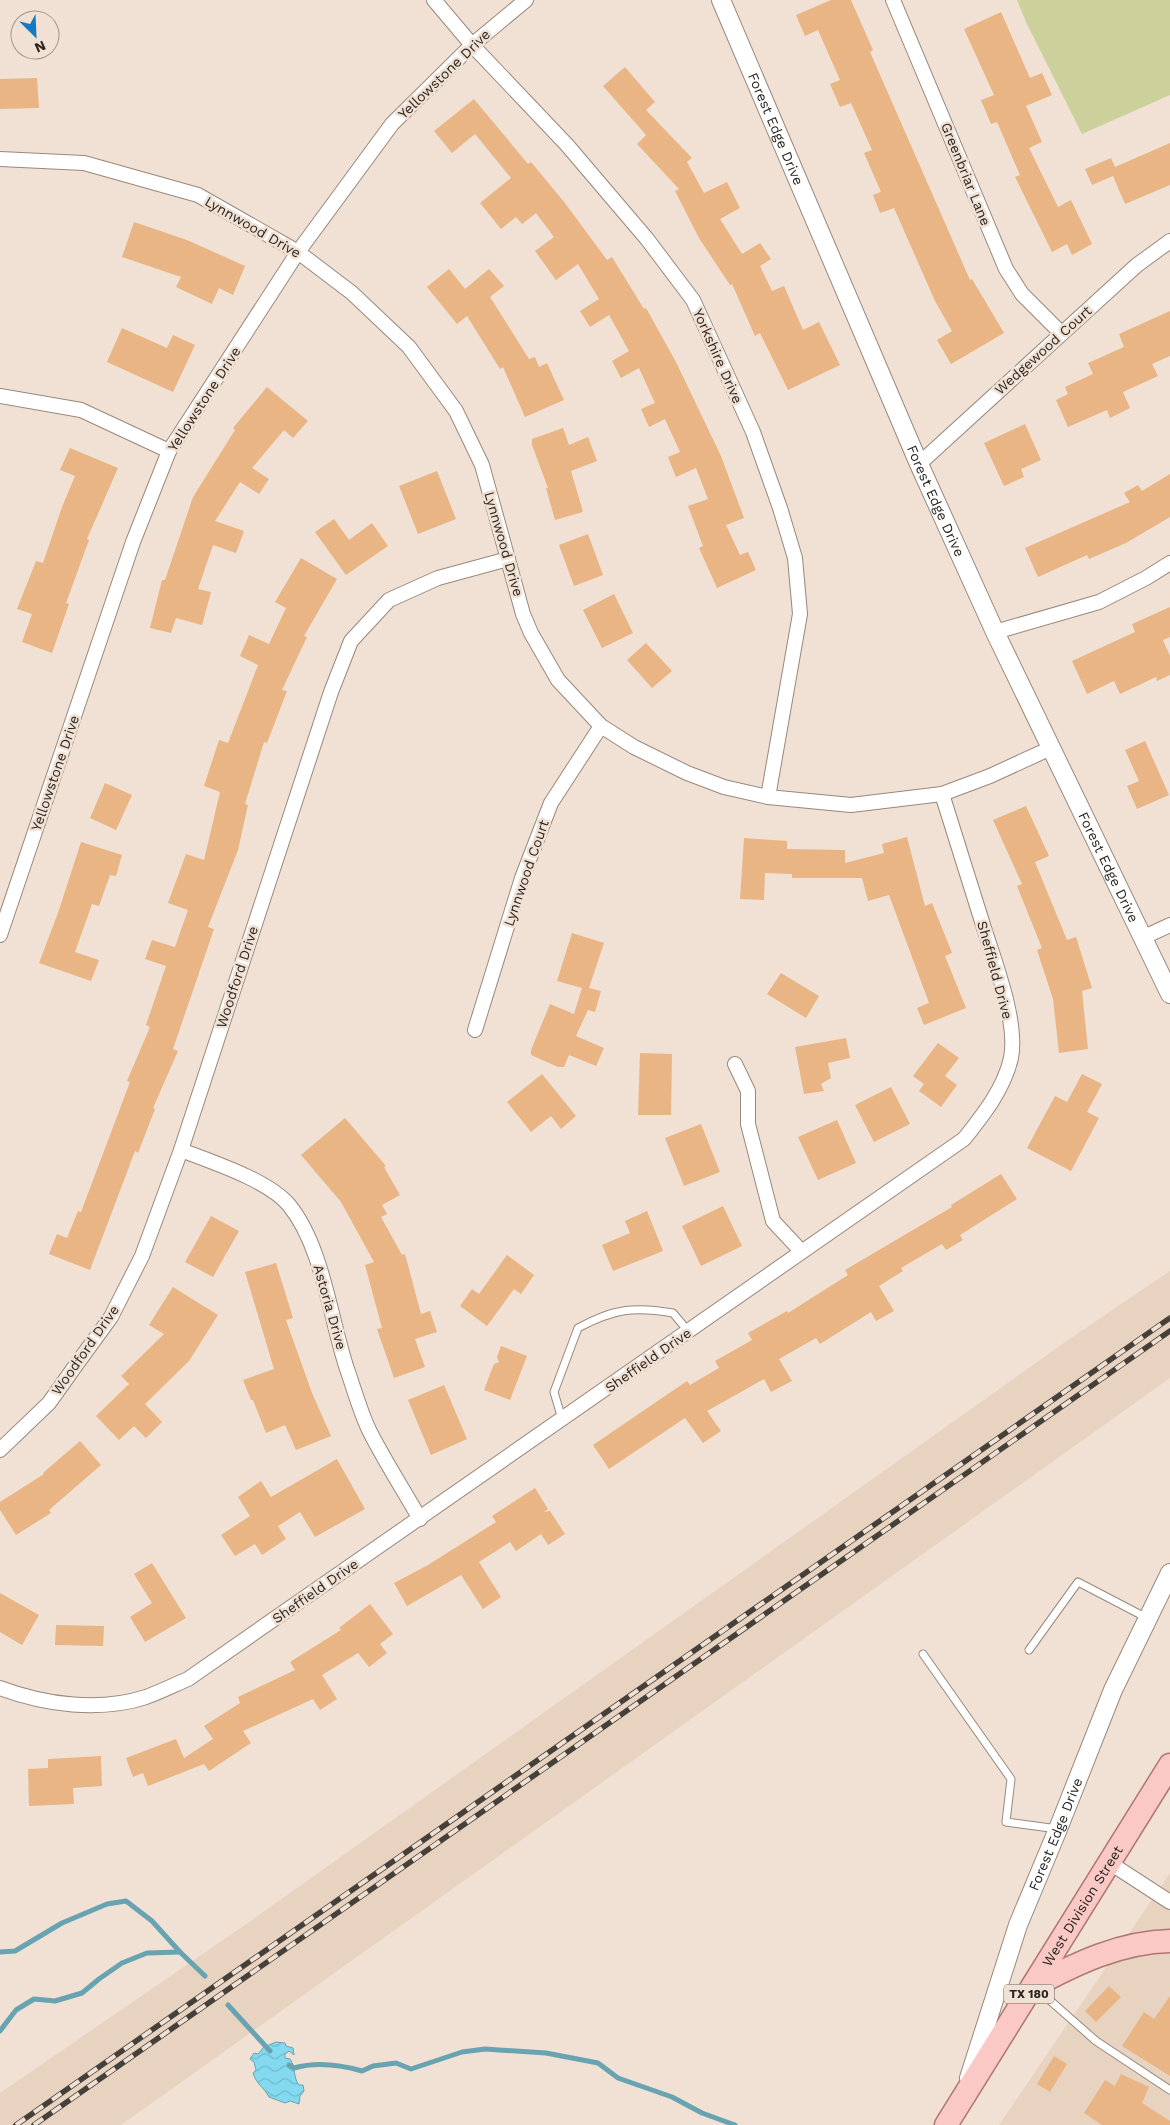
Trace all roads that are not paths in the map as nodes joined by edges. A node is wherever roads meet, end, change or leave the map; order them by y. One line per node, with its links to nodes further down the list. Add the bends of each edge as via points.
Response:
1 (434, 0): 5 (street, Yorkshire Drive)
2 (526, 0): 5 (street, Yellowstone Drive)
3 (721, 0): 12 (street, Forest Edge Drive)
4 (894, 0): 9 (street, Greenbriar Lane, via 1006,269 1022,294)
5 (472, 45): 8 (street, Yellowstone Drive, via 392,124); 19 (street, Yorkshire Drive, via 567,145 647,239 693,300 753,432 795,558 800,614)
6 (0, 159): 8 (street, Lynnwood Drive, via 84,163 198,195)
7 (1170, 241): 9 (street, Wedgewood Court)
8 (298, 252): 11 (street, Yellowstone Drive); 13 (street, Lynnwood Drive, via 352,293 409,347 456,411 482,465)
9 (1061, 333): 12 (street, Wedgewood Court)
10 (0, 396): 11 (street, via 81,410)
11 (169, 451): 21 (street, Yellowstone Drive, via 133,542)
12 (919, 464): 15 (street, Forest Edge Drive)
13 (508, 559): 16 (street, Lynnwood Drive, via 531,634 558,680); 26 (street, Woodford Drive, via 438,578 389,600 350,641)
14 (1170, 563): 15 (street, via 1099,602)
15 (995, 632): 17 (street, Forest Edge Drive)
16 (601, 726): 19 (street, Lynnwood Drive, via 634,747 687,773 724,787); 24 (street, Lynnwood Court, via 551,803 522,878)
17 (1051, 748): 18 (street, Lynnwood Drive); 22 (street, Forest Edge Drive)
18 (942, 794): 19 (street, Lynnwood Drive, via 851,805); 27 (street, Sheffield Drive, via 1004,994 1011,1031 1011,1057 990,1107 964,1139)
19 (768, 797)
20 (1170, 925): 22 (street)
21 (0, 935)
22 (1144, 937): 23 (street, Forest Edge Drive)
23 (1170, 994)
24 (474, 1030)
25 (735, 1064): 27 (street, via 748,1091 748,1124 773,1221)
26 (181, 1150): 30 (street, Woodford Drive, via 142,1256 111,1317 49,1403); 31 (street, Astoria Drive, via 274,1192 288,1205 306,1232 322,1273 334,1325 369,1429)
27 (801, 1251): 28 (street, Sheffield Drive)
28 (688, 1331): 29 (street, Sheffield Drive); 29 (lane, via 672,1314 628,1309 597,1318 578,1328 554,1392)
29 (562, 1419): 31 (street, Sheffield Drive)
30 (0, 1450)
31 (420, 1519): 36 (street, Sheffield Drive, via 188,1679 145,1697 104,1705 53,1703)
32 (1170, 1573): 33 (street, Forest Edge Drive)
33 (1148, 1619): 34 (lane, via 1078,1582); 38 (street, Forest Edge Drive, via 1113,1690)
34 (1028, 1650)
35 (923, 1654): 38 (lane, via 1011,1779 1006,1822)
36 (0, 1688)
37 (1170, 1765): 39 (main road, West Division Street / TX 180)
38 (1058, 1829): 44 (street, Forest Edge Drive, via 1018,1925)
39 (1110, 1863): 40 (street); 42 (main road, West Division Street / TX 180)
40 (1170, 1902)
41 (1170, 1941): 42 (main road, via 1130,1945 1077,1963)
42 (1034, 1986): 43 (lane, via 1096,2041); 44 (main road, West Division Street / TX 180)
43 (1170, 2090)
44 (961, 2102): 45 (main road, West Division Street / TX 180)
45 (946, 2125)

